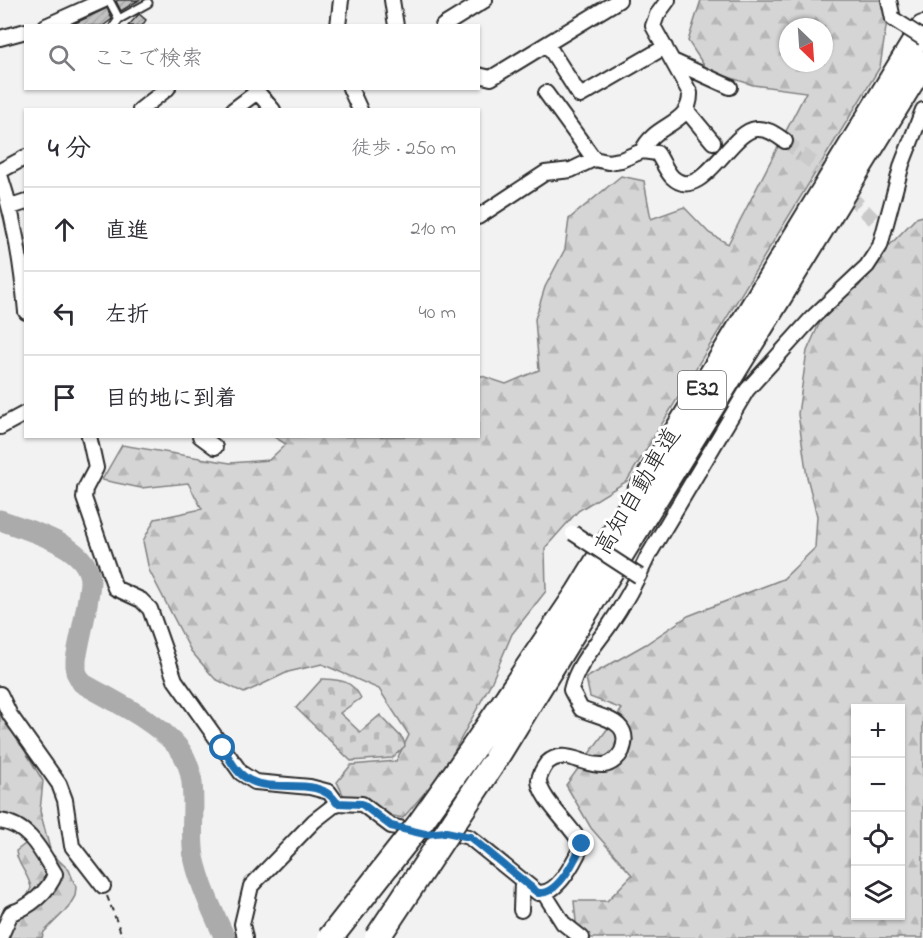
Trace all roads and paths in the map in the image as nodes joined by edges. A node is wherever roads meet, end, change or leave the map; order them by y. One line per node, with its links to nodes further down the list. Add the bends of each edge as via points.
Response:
1 (104, 0): 11 (street)
2 (110, 0): 10 (lane)
3 (341, 0): 13 (street)
4 (392, 0): 14 (street)
5 (485, 0): 15 (street)
6 (619, 0): 20 (street)
7 (668, 0): 21 (street, via 653,26)
8 (889, 0): 19 (street, bridge, via 893,19)
9 (148, 3): 10 (lane)
10 (119, 19): 12 (lane)
11 (50, 24)
12 (115, 24)
13 (338, 24)
14 (396, 24)
15 (446, 24)
16 (923, 28): 64 (highway, 高知自動車道 / E32, bridge, via 578,593 418,826)
17 (24, 32): 18 (street)
18 (0, 38)
19 (923, 38)
20 (547, 44): 21 (street, via 580,96); 24 (street, via 491,78)
21 (665, 47): 22 (street)
22 (675, 62): 25 (street); 35 (street, via 690,93)
23 (923, 63): 65 (highway, 高知自動車道 / E32, bridge, via 491,766)
24 (480, 75)
25 (730, 87)
26 (163, 90): 30 (street)
27 (351, 90): 33 (street)
28 (260, 91): 31 (street); 32 (street)
29 (546, 93): 40 (street)
30 (142, 108)
31 (236, 108)
32 (272, 108)
33 (359, 108)
34 (923, 110): 52 (street, via 879,224 880,246 867,266 812,318 747,390)
35 (688, 112): 37 (street); 38 (street, via 648,139)
36 (785, 141): 38 (street, via 770,130 745,132 705,175 685,183 672,177 657,153)
37 (713, 142)
38 (642, 151): 40 (street, via 621,160)
39 (24, 158): 41 (street)
40 (594, 159): 44 (street, via 571,170 545,173)
41 (0, 173): 43 (street)
42 (24, 203): 43 (street)
43 (11, 207): 45 (street)
44 (480, 217)
45 (24, 290)
46 (24, 414): 47 (street)
47 (0, 427)
48 (89, 438): 55 (street, via 96,468 84,498 115,588 141,600 150,609 175,680 246,778 329,792)
49 (203, 438): 50 (street)
50 (215, 447)
51 (573, 533): 52 (street, bridge)
52 (639, 576): 59 (street, via 576,672 571,690 582,709 610,717 622,728 624,744 619,757 606,765 564,756 552,759 543,767 539,779 543,796 582,844 554,888)
53 (0, 694): 54 (street)
54 (5, 717): 58 (street, via 59,784 72,846)
55 (337, 803): 57 (street, via 362,804 391,826 425,834 446,832 470,837); 63 (street, via 314,821 251,886 242,924)
56 (0, 821): 61 (street, via 13,823 33,838 55,874 51,886 11,913)
57 (522, 882): 59 (street); 60 (street)
58 (103, 886): 62 (path)
59 (544, 893): 66 (street, via 563,923)
60 (521, 909)
61 (0, 938)
62 (123, 938)
63 (245, 938)
64 (330, 938)
65 (377, 938)
66 (582, 938)

